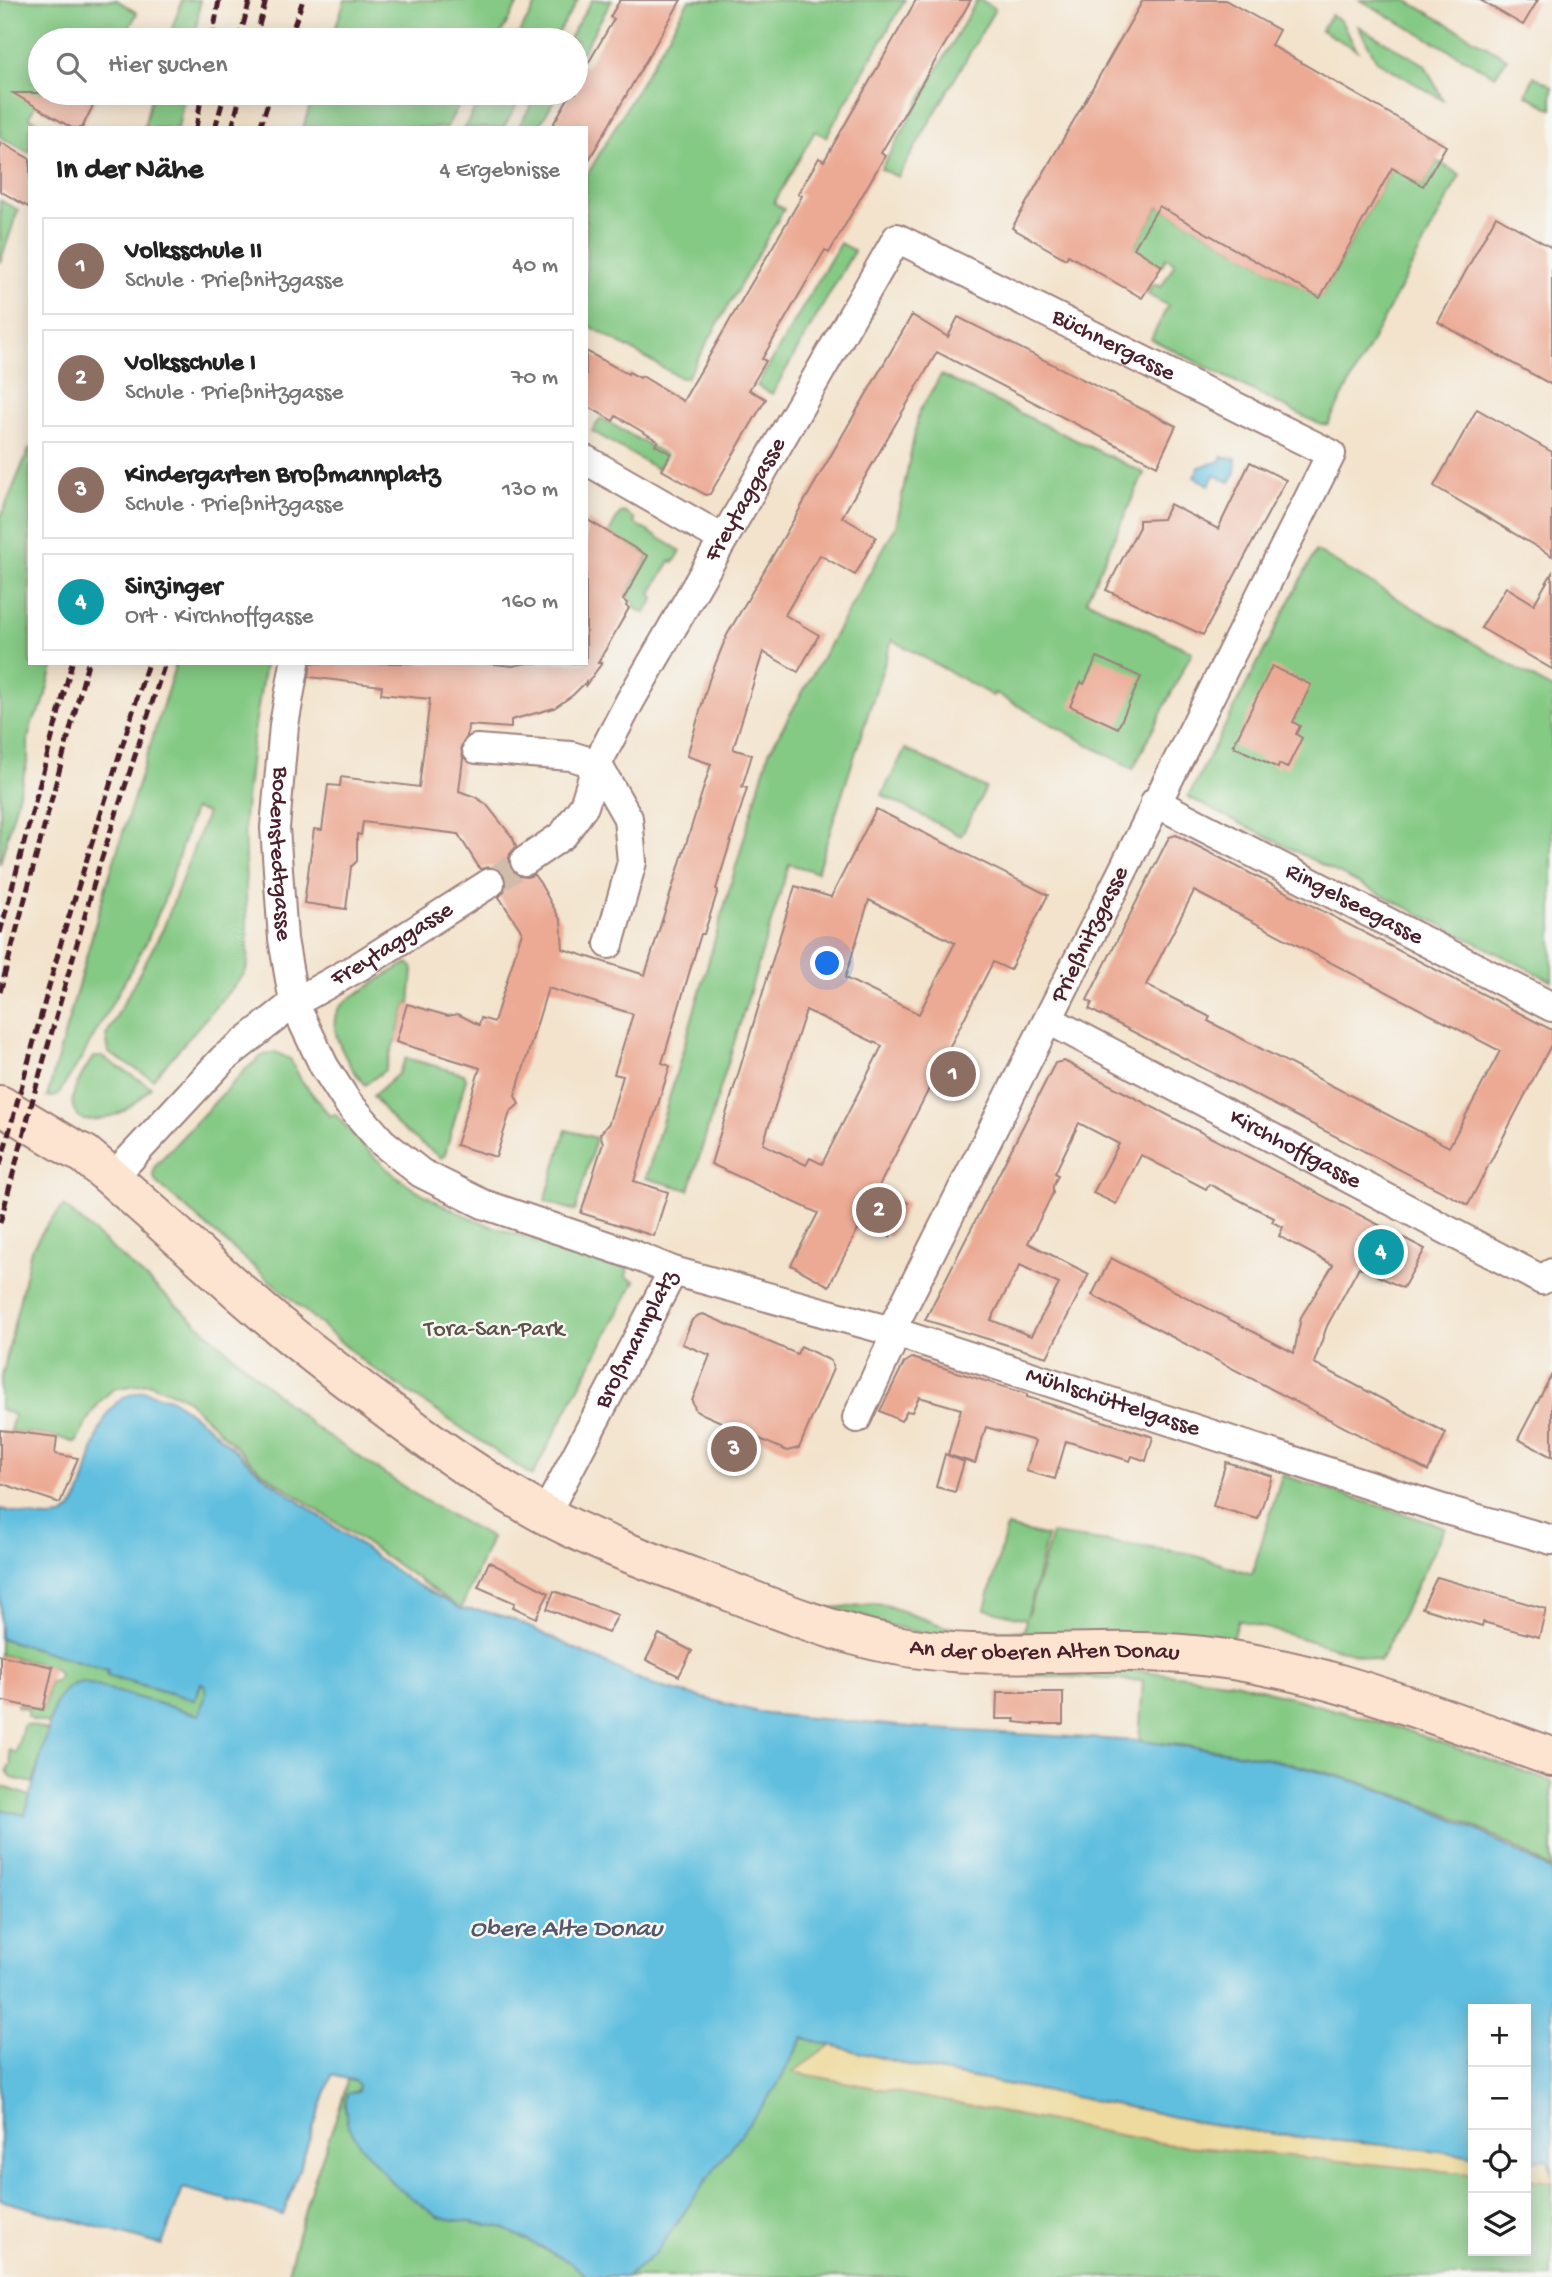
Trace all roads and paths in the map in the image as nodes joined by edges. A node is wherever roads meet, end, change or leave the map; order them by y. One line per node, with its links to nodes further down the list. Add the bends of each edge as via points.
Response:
1 (897, 238): 2 (street, Büchnergasse); 4 (street, Freytaggasse)
2 (1331, 454): 8 (street, Prießnitzgasse)
3 (588, 461): 4 (street)
4 (723, 539): 7 (street, Freytaggasse)
5 (295, 665): 12 (street, Bodenstedtgasse, via 275,828 283,940)
6 (477, 749): 7 (street, via 570,756)
7 (597, 764): 9 (street, Freytaggasse, via 584,806 575,819 563,835); 11 (street, via 628,818 632,862)
8 (1156, 802): 13 (street, Ringelseegasse); 14 (street, Prießnitzgasse)
9 (525, 860)
10 (490, 883): 12 (street, Freytaggasse)
11 (609, 944)
12 (294, 1003): 16 (street, via 224,1058); 17 (street, Broßmannplatz, via 324,1066 348,1103 382,1142 411,1166 483,1204)
13 (1552, 1007)
14 (1049, 1020): 18 (street, Kirchhoffgasse); 19 (street, Prießnitzgasse)
15 (0, 1105): 16 (street, via 84,1154)
16 (119, 1183): 21 (street, via 334,1370 442,1451)
17 (673, 1271): 19 (street, Mühlschüttelgasse); 21 (street, Broßmannplatz)
18 (1547, 1277)
19 (891, 1331): 20 (street, Prießnitzgasse, via 890,1347); 22 (street, Mühlschüttelgasse)
20 (857, 1418)
21 (545, 1515): 23 (street, An der oberen Alten Donau, via 623,1551 856,1636 951,1652 1133,1652 1253,1662 1349,1687)
22 (1552, 1541)
23 (1552, 1757)

